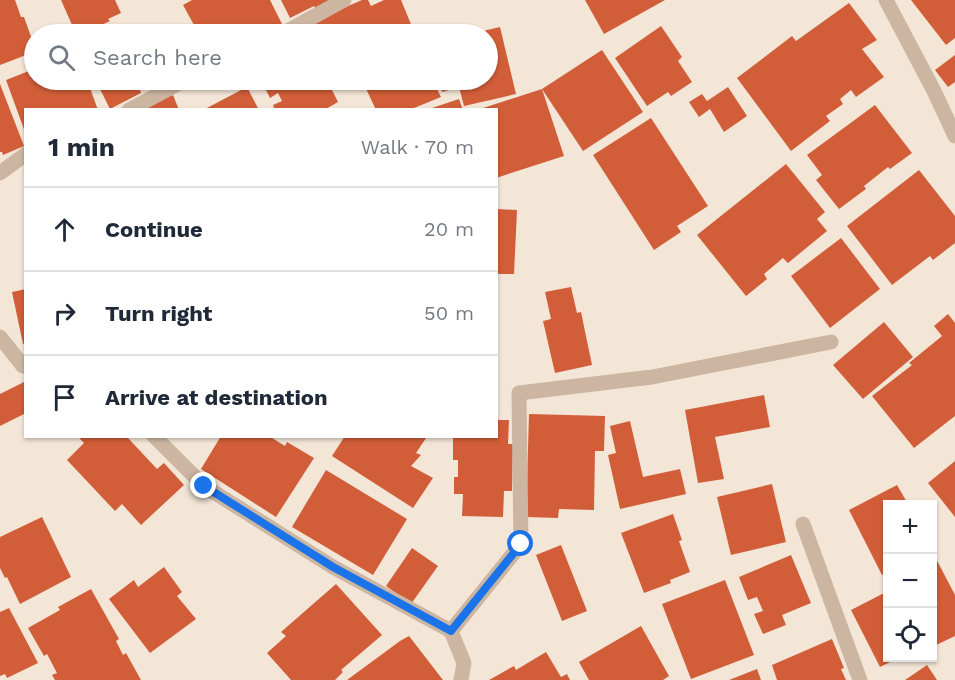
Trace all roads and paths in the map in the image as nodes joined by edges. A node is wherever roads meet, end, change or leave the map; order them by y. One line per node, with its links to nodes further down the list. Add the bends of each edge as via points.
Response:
1 (344, 0): 3 (street)
2 (886, 0): 6 (street)
3 (300, 24)
4 (166, 90): 5 (street)
5 (133, 108)
6 (955, 136)
7 (24, 155): 8 (street)
8 (0, 173)
9 (0, 337): 11 (street)
10 (831, 342): 14 (street, via 652,377 519,393 521,544)
11 (24, 366)
12 (156, 438): 14 (street, via 204,486 333,567)
13 (803, 524): 16 (street)
14 (451, 631): 15 (street, via 464,663)
15 (461, 680)
16 (860, 680)

